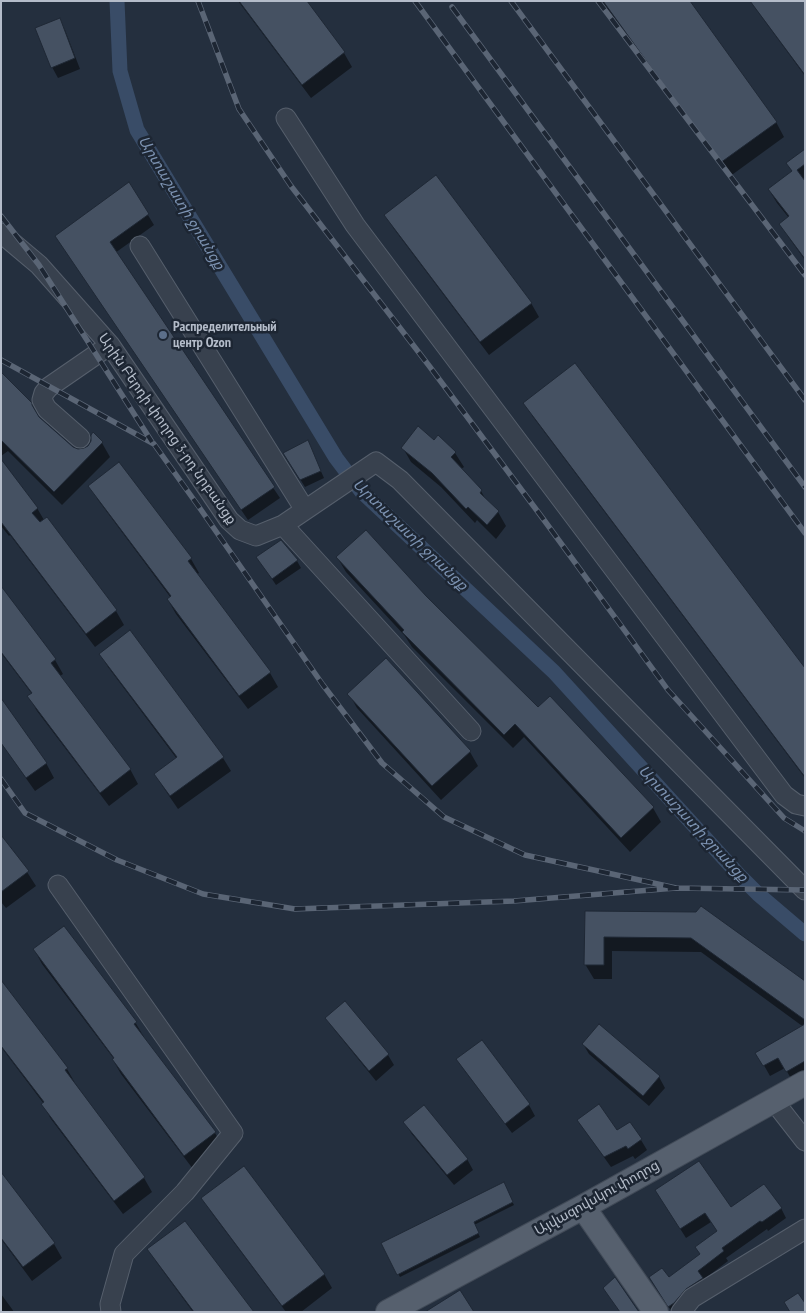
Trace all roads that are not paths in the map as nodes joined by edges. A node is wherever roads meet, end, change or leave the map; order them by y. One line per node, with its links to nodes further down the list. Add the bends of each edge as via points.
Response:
1 (286, 118): 9 (street, via 355,225 784,794 796,804)
2 (1, 233): 4 (street, Արին Բերդի փողոց 3-րդ նրբանցք, via 39,266)
3 (140, 246): 6 (street)
4 (110, 345): 5 (street, via 44,393 42,400 47,409); 7 (street, Արին Բերդի փողոց 3-րդ նրբանցք, via 229,520 240,530 256,536)
5 (80, 438)
6 (305, 510): 7 (street, Արին Բերդի փողոց 3-րդ նրբանցք); 11 (street, Արին Բերդի փողոց 3-րդ նրբանցք, via 376,462 400,480)
7 (284, 525): 8 (street)
8 (471, 731)
9 (805, 806)
10 (58, 885): 17 (street, via 233,1133 185,1192 124,1254 110,1304)
11 (805, 890)
12 (805, 1083): 13 (main road, Այվազովսկու փողոց)
13 (773, 1100): 14 (street); 15 (main road, Այվազովսկու փողոց)
14 (805, 1141)
15 (583, 1207): 18 (main road, Այվազովսկու փողոց); 19 (main road)
16 (805, 1230): 20 (street, via 692,1298)
17 (112, 1312)
18 (388, 1312)
19 (656, 1312)
20 (681, 1312)

